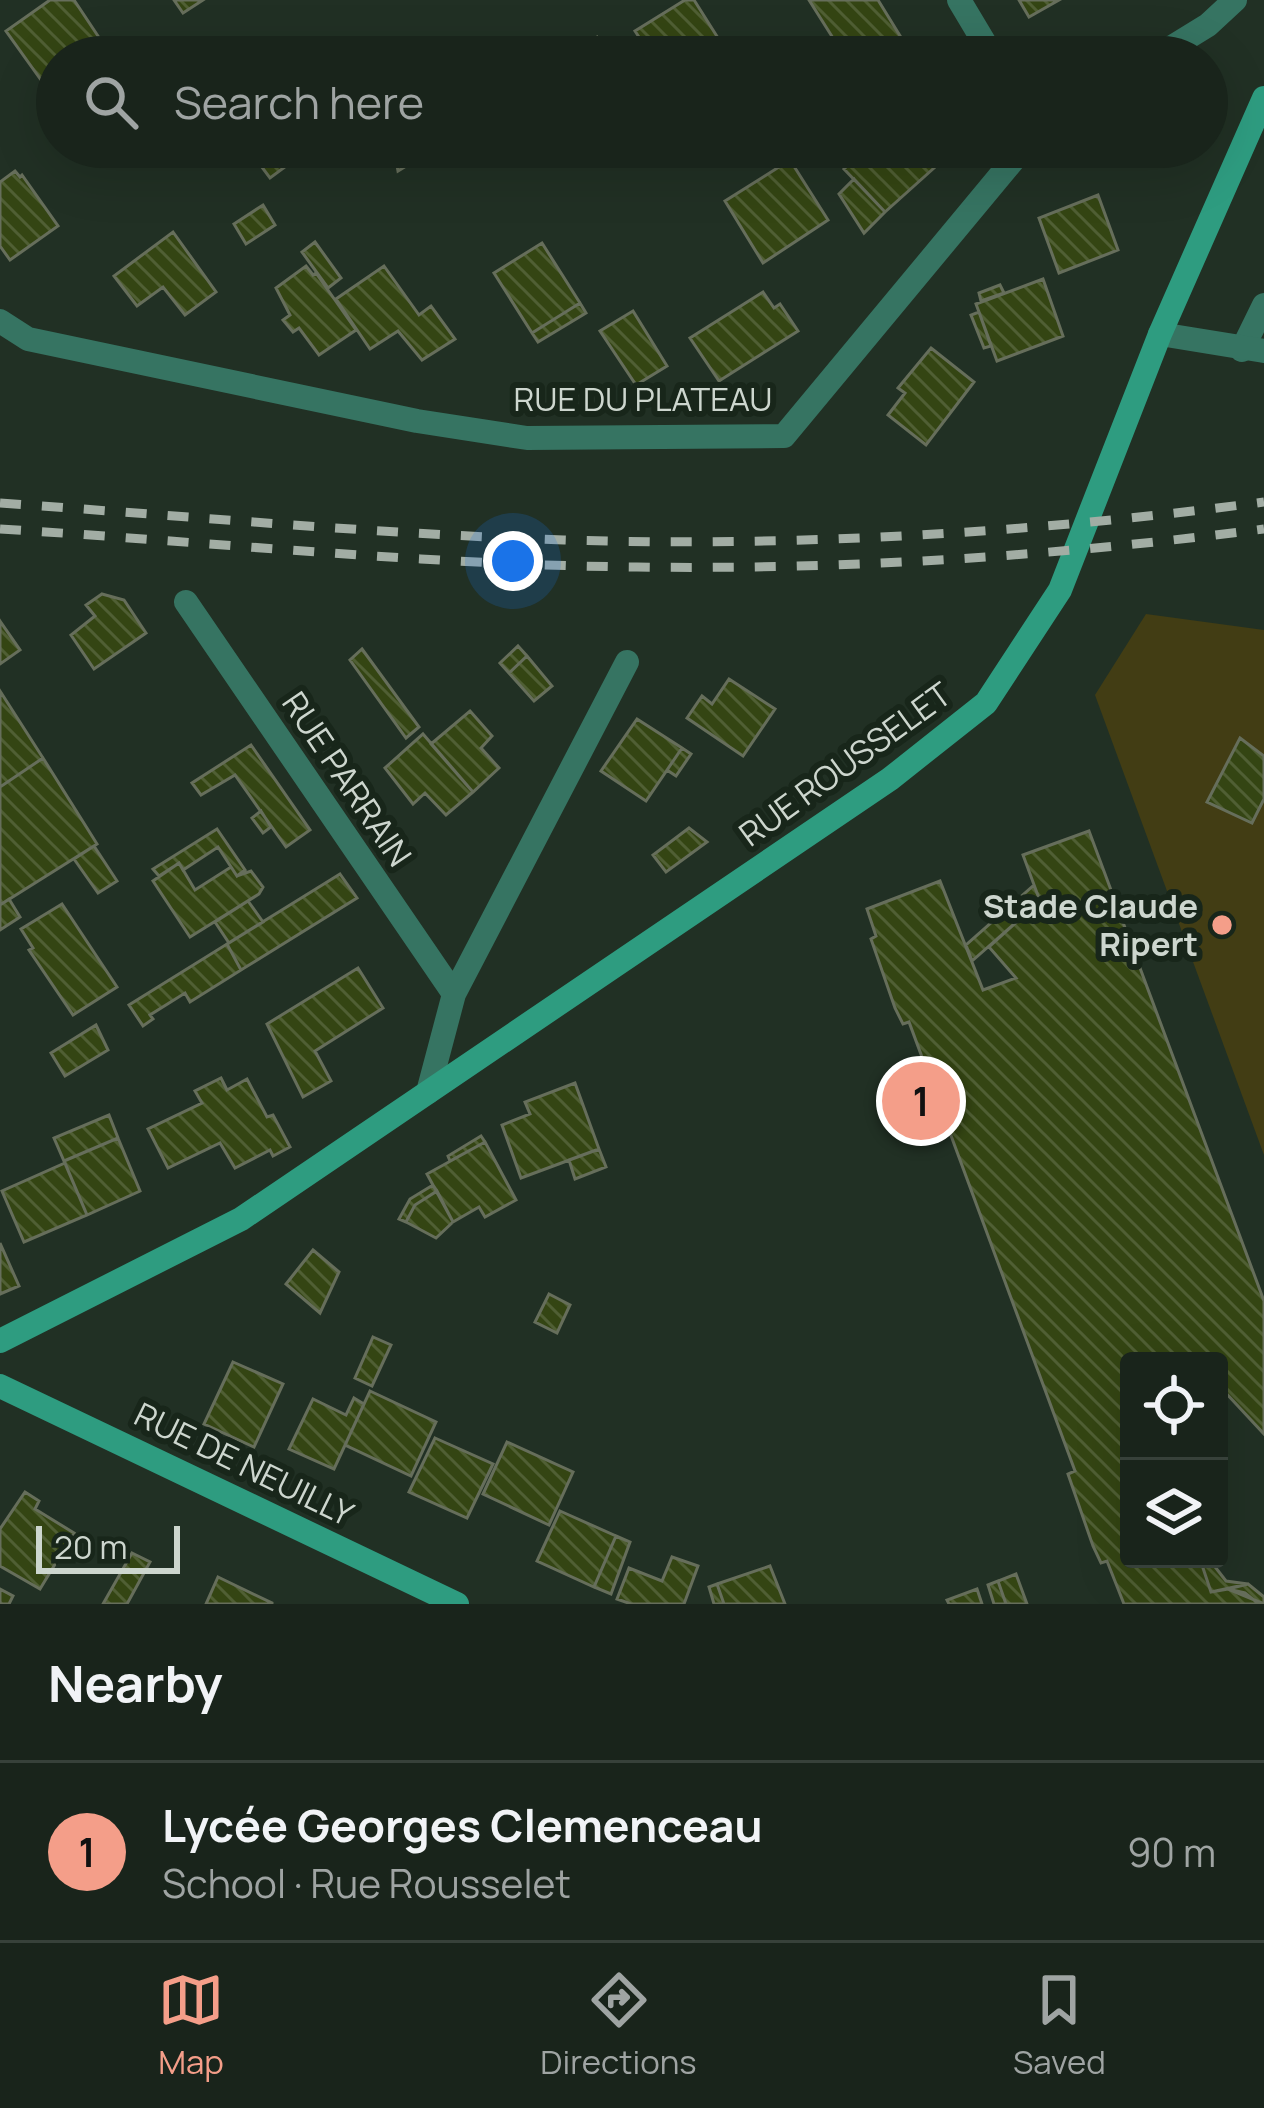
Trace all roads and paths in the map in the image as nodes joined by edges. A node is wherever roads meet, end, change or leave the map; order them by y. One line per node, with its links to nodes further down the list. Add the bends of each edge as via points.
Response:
1 (959, 0): 3 (street)
2 (1235, 0): 4 (street)
3 (980, 36)
4 (1190, 36)
5 (1264, 98): 6 (street, RUE ROUSSELET)
6 (1253, 148): 10 (street, RUE ROUSSELET)
7 (1007, 168): 9 (street, RUE DU PLATEAU, via 784,436 527,438 28,339)
8 (1264, 305): 11 (street)
9 (0, 321)
10 (1160, 334): 11 (street); 15 (street, RUE ROUSSELET, via 1060,590 986,703 890,779)
11 (1253, 350)
12 (186, 602): 14 (street, RUE PARRAIN)
13 (627, 662): 14 (street)
14 (454, 994): 15 (street)
15 (428, 1092): 16 (street, RUE ROUSSELET, via 241,1219)
16 (0, 1341)
17 (0, 1386): 18 (street, RUE DE NEUILLY)
18 (458, 1604)

